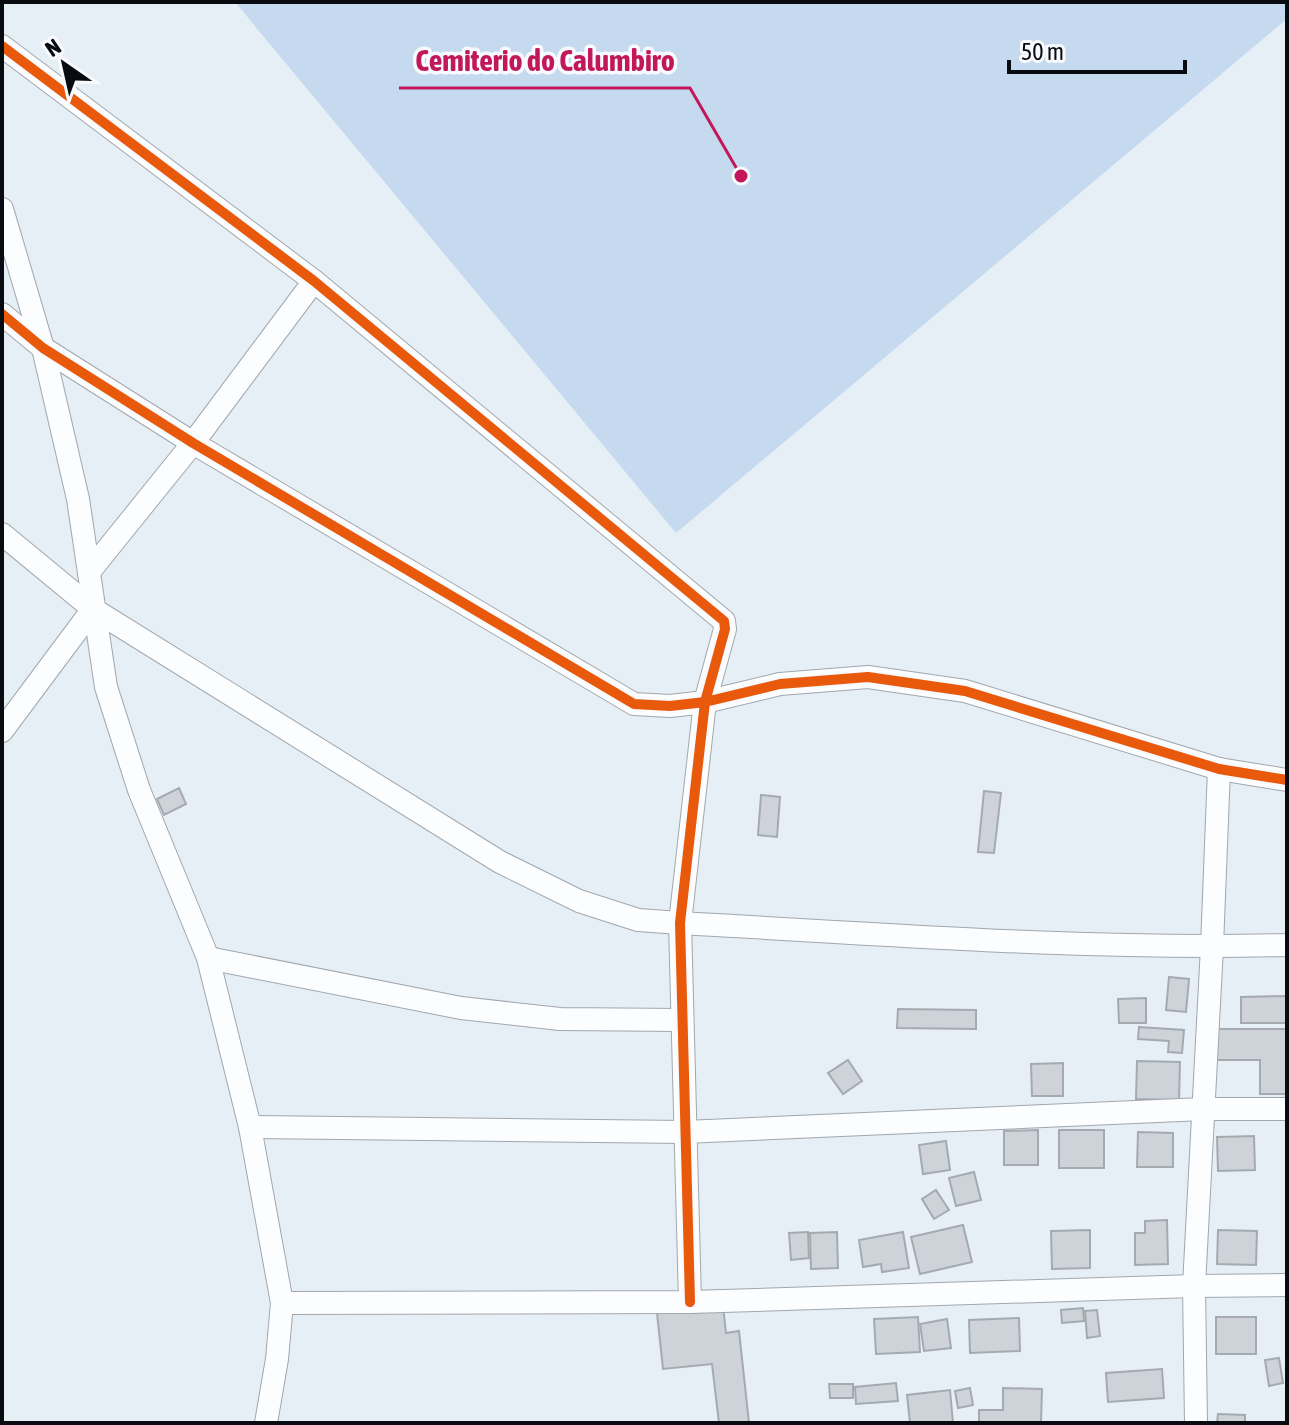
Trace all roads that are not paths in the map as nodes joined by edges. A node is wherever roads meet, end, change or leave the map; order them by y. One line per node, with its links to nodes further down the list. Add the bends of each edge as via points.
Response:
1 (2, 46): 3 (street)
2 (2, 209): 5 (street)
3 (314, 281): 6 (street); 10 (street, via 717,613 725,629)
4 (2, 314): 5 (street)
5 (43, 348): 6 (street); 8 (street)
6 (193, 443): 8 (street); 10 (street, via 634,704)
7 (2, 534): 9 (street)
8 (89, 572): 9 (street)
9 (93, 609): 11 (street); 14 (street, via 500,862 579,901 638,920); 17 (street, via 106,687 139,790)
10 (705, 702): 12 (street, via 780,684 868,677 965,691); 14 (street)
11 (2, 731)
12 (1219, 769): 13 (street); 16 (street)
13 (1287, 780)
14 (680, 923): 16 (street, via 1075,945); 18 (street)
15 (1287, 945): 16 (street)
16 (1212, 947): 19 (street)
17 (208, 958): 18 (street, via 461,1008 560,1019); 21 (street)
18 (682, 1020): 22 (street)
19 (1203, 1109): 20 (street); 22 (street); 24 (street)
20 (1287, 1109)
21 (250, 1127): 22 (street); 26 (street)
22 (685, 1132): 25 (street)
23 (1287, 1285): 24 (street)
24 (1194, 1286): 25 (street); 28 (street)
25 (690, 1302): 26 (street)
26 (282, 1303): 27 (street)
27 (266, 1423)
28 (1196, 1423)

